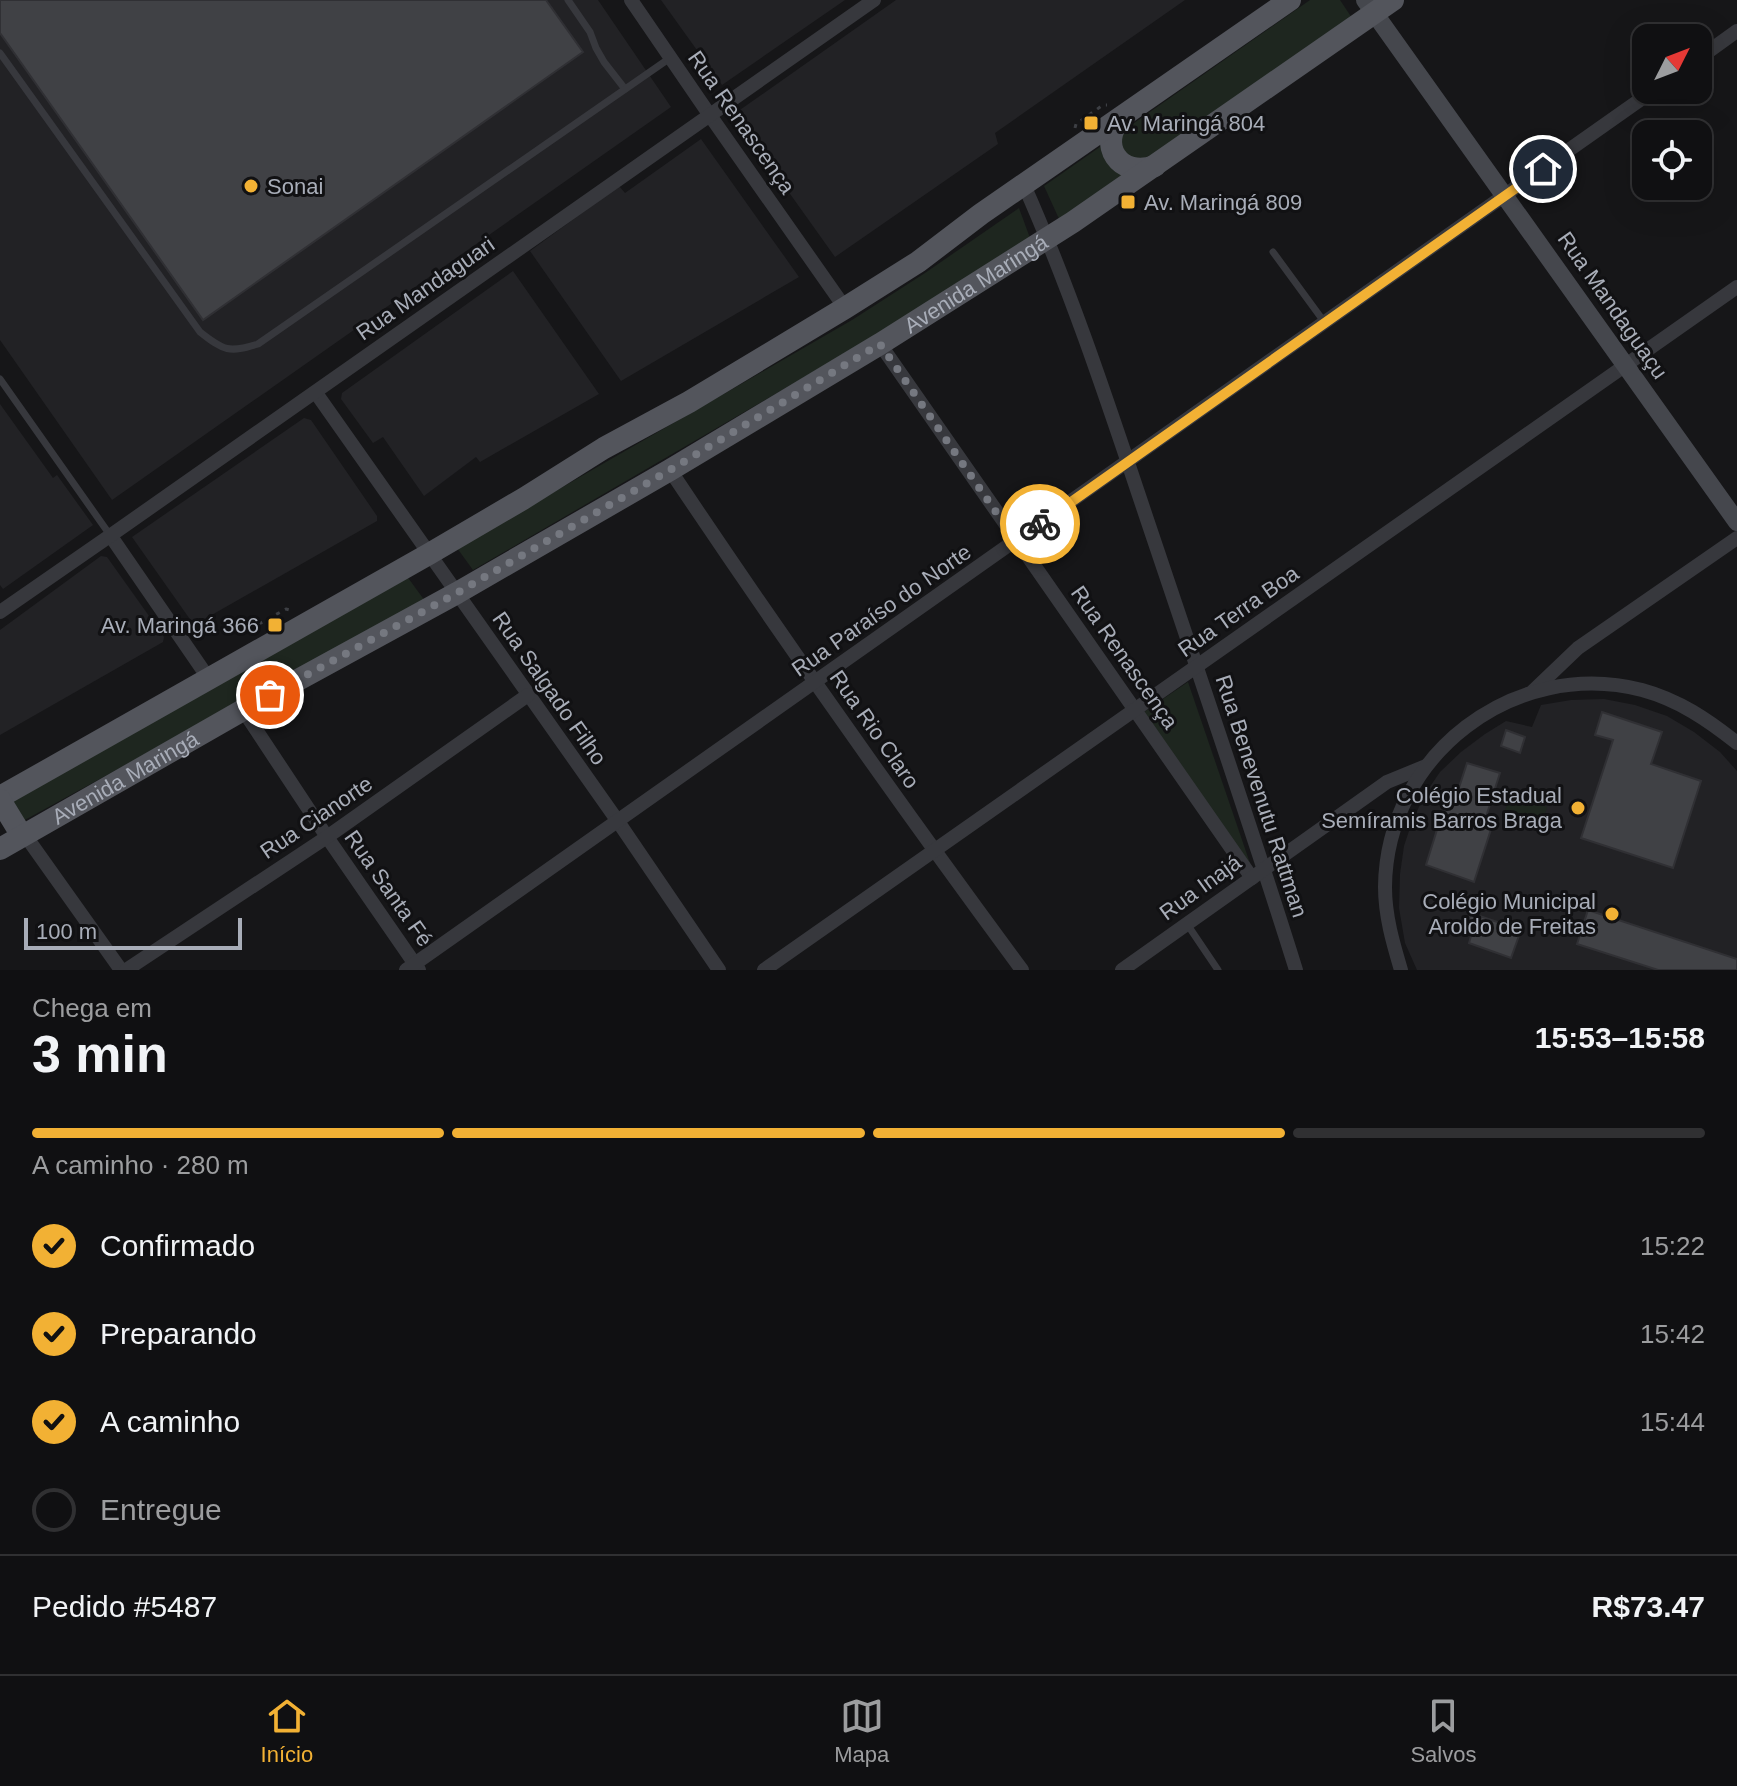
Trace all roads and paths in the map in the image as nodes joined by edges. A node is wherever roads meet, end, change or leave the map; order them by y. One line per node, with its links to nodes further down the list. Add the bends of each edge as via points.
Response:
1 (568, 0): 11 (lane)
2 (631, 0): 10 (street, Rua Renascença)
3 (874, 0): 13 (street, Rua Mandaguari)
4 (1290, 0): 14 (main road, Avenida Maringá)
5 (1393, 0): 6 (main road, Avenida Maringá)
6 (1370, 6): 15 (main road, Avenida Maringá); 17 (street, Rua Mandaguaçu)
7 (1737, 31): 8 (street)
8 (1712, 49)
9 (0, 53): 11 (lane, via 200,332 218,346 237,351 258,344)
10 (670, 58): 11 (lane); 13 (street, Rua Renascença)
11 (625, 89)
12 (1634, 104): 17 (street, Rua Paraíso do Norte)
13 (709, 114): 21 (street, Rua Renascença); 26 (street, Rua Mandaguari)
14 (1123, 117): 15 (main road, via 1111,135 1115,157 1133,169); 16 (main road, Avenida Maringá)
15 (1155, 166): 18 (main road, Avenida Maringá)
16 (1024, 185): 18 (street, Rua Benevenutu Rattman); 21 (main road, Avenida Maringá)
17 (1506, 195): 22 (street, Rua Paraíso do Norte); 24 (street, Rua Mandaguaçu)
18 (1048, 239): 23 (main road, Avenida Maringá); 27 (street, Rua Benevenutu Rattman)
19 (1273, 252): 22 (lane)
20 (1737, 287): 24 (street, Rua Terra Boa)
21 (845, 308): 33 (main road, Avenida Maringá)
22 (1325, 323): 27 (street, Rua Paraíso do Norte)
23 (880, 344): 28 (main road, Avenida Maringá); 32 (street, Rua Renascença)
24 (1626, 365): 29 (street, Rua Mandaguaçu); 38 (street, Rua Terra Boa)
25 (0, 379): 30 (lane)
26 (316, 393): 30 (street, Rua Mandaguari); 33 (street, Rua Salgado Filho)
27 (1128, 462): 32 (street, Rua Paraíso do Norte); 38 (street, Rua Benevenutu Rattman)
28 (670, 470): 34 (main road, Avenida Maringá); 40 (street, Rua Rio Claro)
29 (1737, 522)
30 (110, 535): 35 (street, Rua Mandaguari); 39 (street)
31 (1737, 538): 41 (street, via 1578,648)
32 (1016, 541): 40 (street, Rua Paraíso do Norte); 44 (street, Rua Renascença)
33 (429, 554): 34 (street, Rua Salgado Filho); 39 (main road, Avenida Maringá)
34 (457, 593): 42 (street, Rua Salgado Filho); 43 (main road, Avenida Maringá)
35 (0, 612)
36 (299, 612): 37 (path, via 286,609 276,614 257,625)
37 (249, 640)
38 (1196, 667): 44 (street, Rua Terra Boa); 53 (street, Rua Benevenutu Rattman)
39 (209, 679): 47 (main road, Avenida Maringá)
40 (815, 683): 48 (street, Rua Paraíso do Norte); 52 (street, Rua Rio Claro)
41 (1533, 692): 45 (street, via 1605,684 1642,690 1677,702); 46 (street, via 1484,713)
42 (528, 695): 48 (street, Rua Salgado Filho); 50 (street, Rua Cianorte)
43 (243, 710): 49 (main road, Avenida Maringá); 50 (street, Rua Santa Fé)
44 (1136, 710): 52 (street, Rua Terra Boa); 53 (street, Rua Renascença)
45 (1737, 743)
46 (1426, 766): 53 (street, Rua Inajá, via 1387,782); 63 (street, via 1404,803 1390,844 1386,901)
47 (0, 798): 49 (main road)
48 (617, 820): 55 (street, Rua Paraíso do Norte); 57 (street, Rua Salgado Filho)
49 (24, 836): 51 (main road, Avenida Maringá); 56 (street)
50 (327, 837): 55 (street, Rua Santa Fé); 56 (street, Rua Cianorte)
51 (0, 849)
52 (934, 851): 58 (street, Rua Terra Boa); 59 (street, Rua Rio Claro)
53 (1258, 873): 54 (street, Rua Inajá); 62 (street, Rua Benevenutu Rattman)
54 (1187, 924): 60 (street, Rua Inajá); 61 (lane)
55 (413, 968)
56 (124, 970)
57 (719, 970)
58 (764, 970)
59 (1022, 970)
60 (1122, 970)
61 (1218, 970)
62 (1296, 970)
63 (1401, 970)

